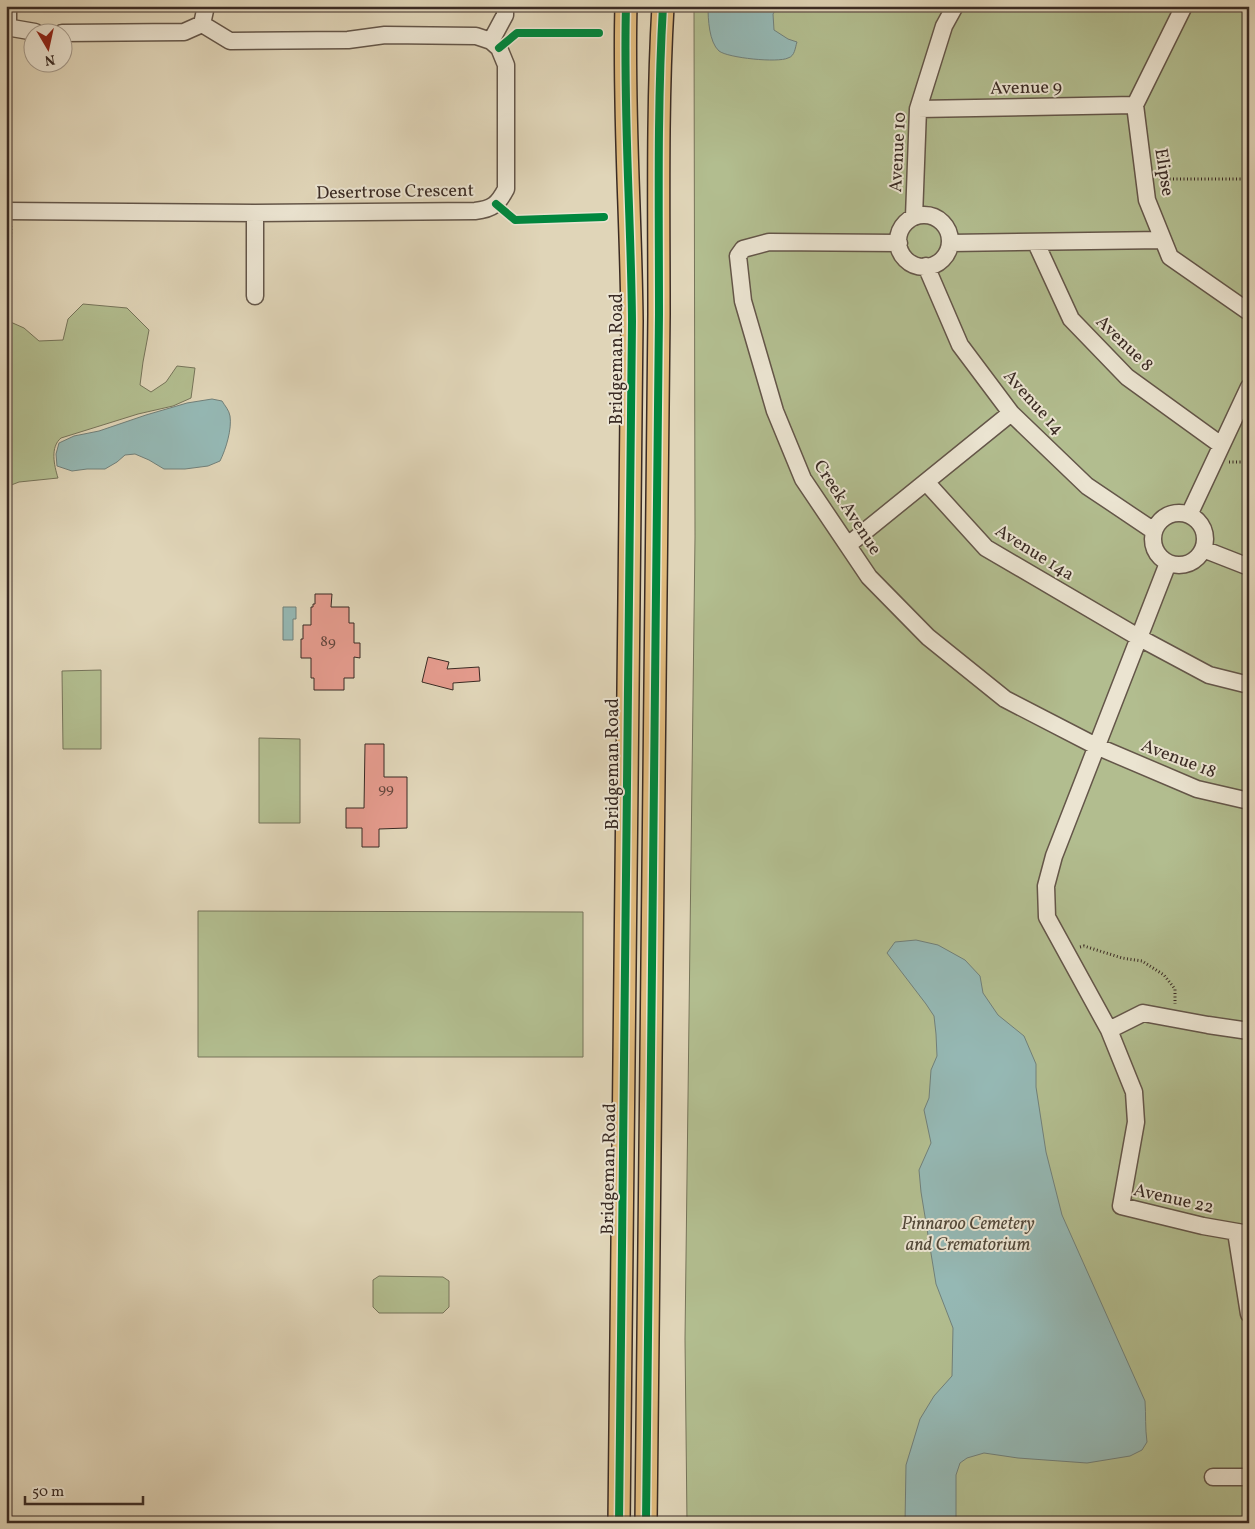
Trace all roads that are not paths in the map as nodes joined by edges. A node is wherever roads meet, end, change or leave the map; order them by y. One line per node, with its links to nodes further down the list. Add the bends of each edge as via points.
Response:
1 (8, 6): 9 (street)
2 (206, 6): 8 (street)
3 (505, 6): 12 (street, via 505,15)
4 (626, 6): 14 (main road, Bridgeman Road)
5 (663, 6): 13 (main road)
6 (955, 6): 16 (street, Avenue 10, via 944,26)
7 (1184, 6): 15 (street)
8 (202, 24): 11 (street, via 184,32); 12 (street, via 230,41 348,40 385,35 476,36)
9 (7, 27): 10 (street)
10 (22, 30)
11 (72, 33)
12 (491, 41): 18 (street, Desertrose Crescent, via 499,48 506,65 506,189 488,210)
13 (660, 63): 14 (main road); 48 (main road)
14 (626, 65): 47 (main road, Bridgeman Road, via 632,321)
15 (1135, 105): 16 (street, Avenue 9); 20 (street, Elipse, via 1148,200)
16 (918, 109): 19 (street, Avenue 10)
17 (9, 211): 18 (street, Desertrose Crescent)
18 (255, 213): 25 (street)
19 (914, 217): 21 (street, via 901,229); 22 (street, via 923,215 939,220 946,226)
20 (1163, 240): 23 (street); 26 (street, Elipse, via 1170,257)
21 (898, 243): 24 (street, via 906,259); 33 (street, Creek Avenue, via 769,242 742,249 738,256 743,302 775,411 803,479)
22 (950, 243): 23 (street); 24 (street, via 942,259)
23 (1036, 243): 29 (street, Avenue 8, via 1071,319 1127,377)
24 (926, 266): 28 (street, Avenue 14, via 960,345)
25 (255, 296)
26 (1249, 312)
27 (1249, 387): 29 (street)
28 (1011, 413): 30 (street); 32 (street, Avenue 14, via 1087,486)
29 (1221, 445): 31 (street)
30 (926, 482): 33 (street); 37 (street, Avenue 14a, via 986,548)
31 (1189, 515): 32 (street, via 1168,515); 34 (street, via 1201,524 1205,540)
32 (1154, 531): 35 (street, via 1152,540 1156,552)
33 (848, 545): 39 (street, Creek Avenue, via 869,577 928,637 1005,699)
34 (1203, 549): 35 (street, via 1191,562); 36 (street)
35 (1168, 563): 37 (street)
36 (1249, 567)
37 (1138, 637): 38 (street, Avenue 14a, via 1209,675); 39 (street)
38 (1249, 685)
39 (1096, 746): 40 (street, Avenue 18, via 1197,789); 41 (street, via 1054,856 1046,886 1047,917)
40 (1249, 802)
41 (1109, 1030): 42 (street, via 1143,1013); 43 (street, Avenue 22, via 1134,1092 1136,1122 1121,1206)
42 (1249, 1031)
43 (1242, 1233): 44 (street)
44 (1249, 1314)
45 (1213, 1477): 46 (street)
46 (1249, 1477)
47 (619, 1523)
48 (646, 1523)

